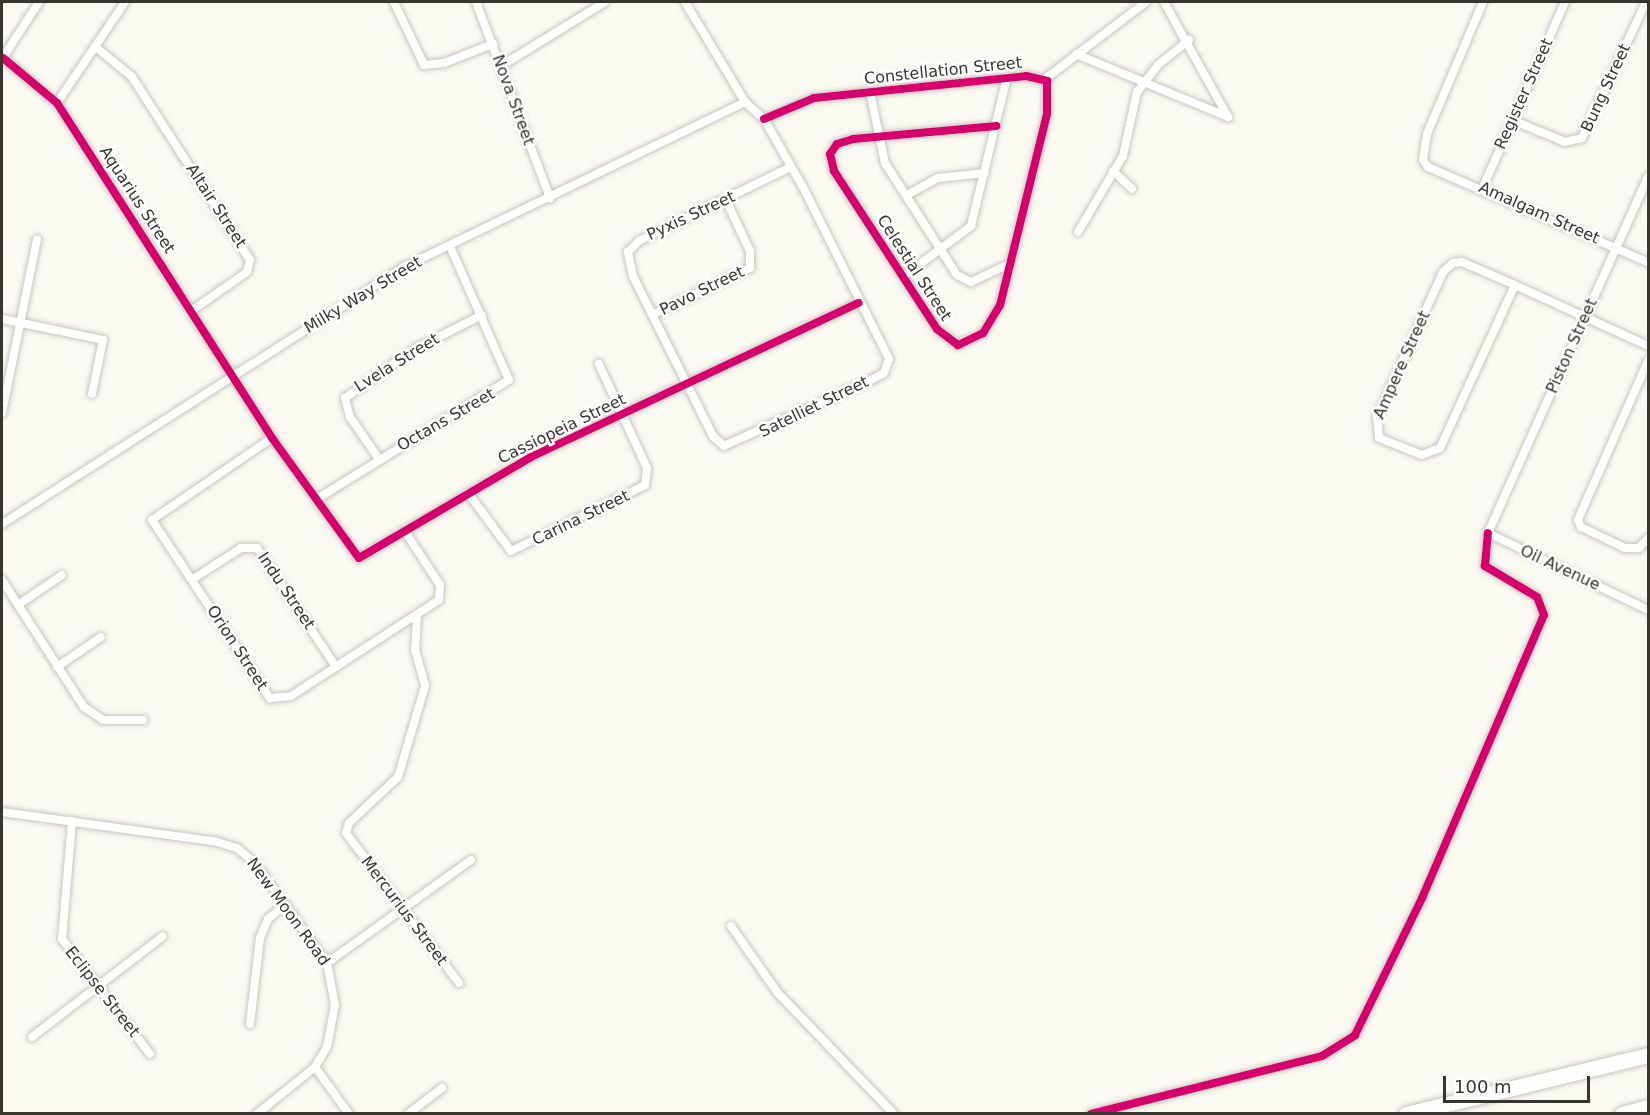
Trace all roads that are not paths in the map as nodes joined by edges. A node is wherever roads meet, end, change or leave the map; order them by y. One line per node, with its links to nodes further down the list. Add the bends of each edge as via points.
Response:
1 (39, 2): 16 (street)
2 (125, 2): 14 (street)
3 (394, 2): 13 (street, via 416,57 426,65)
4 (477, 2): 13 (street, Nova Street)
5 (605, 2): 17 (street)
6 (685, 2): 22 (street, Satelliet Street)
7 (1146, 2): 15 (street)
8 (1164, 2): 12 (street)
9 (1483, 2): 32 (street, Amalgam Street, via 1427,134 1423,155 1428,167)
10 (1565, 2): 25 (street, Register Street)
11 (1646, 2): 25 (street, Bung Street, via 1582,138 1566,142)
12 (1189, 40): 20 (street); 20 (street, via 1228,117)
13 (493, 44): 17 (street, Nova Street)
14 (97, 48): 23 (street); 47 (street, Altair Street, via 126,68 139,86 250,260 247,272)
15 (1076, 54): 19 (street); 20 (street)
16 (2, 59): 23 (street, Aquarius Street)
17 (501, 66): 35 (street, Nova Street)
18 (1007, 77): 19 (street, Constellation Street); 21 (street, Constellation Street); 26 (street, Celestial Street)
19 (1045, 79): 43 (street, Constellation Street, via 1050,89 1047,114)
20 (1142, 83): 29 (street, via 1131,104 1127,144)
21 (870, 92): 24 (street, Constellation Street, via 814,98); 27 (street, Constellation Street)
22 (746, 102): 24 (street, Satelliet Street); 35 (street, Milky Way Street)
23 (57, 103): 47 (street, Aquarius Street)
24 (764, 119): 28 (street, Satelliet Street)
25 (1512, 120): 32 (street, Register Street)
26 (996, 126): 27 (street); 30 (street, Celestial Street)
27 (876, 138): 34 (street, Constellation Street); 44 (street, Celestial Street, via 837,144 830,158)
28 (791, 167): 36 (street, Pyxis Street); 46 (street, Satelliet Street)
29 (1113, 171): 33 (street); 37 (street)
30 (985, 172): 34 (street, via 938,178); 41 (street, Celestial Street, via 971,226)
31 (1648, 177): 40 (street, Piston Street)
32 (1483, 187): 40 (street, Amalgam Street)
33 (1132, 189)
34 (907, 195): 41 (street, Constellation Street)
35 (550, 198): 39 (street, Milky Way Street)
36 (726, 200): 49 (street, Pyxis Street, via 631,247 627,264); 49 (street, Pavo Street, via 750,250 750,268)
37 (1078, 232)
38 (38, 240): 52 (street)
39 (450, 246): 48 (street, Octans Street); 56 (street, Milky Way Street, via 406,266)
40 (1616, 248): 42 (street, Amalgam Street); 50 (street, Piston Street)
41 (940, 251): 43 (street, Constellation Street, via 966,282); 44 (street, Celestial Street)
42 (1648, 262)
43 (1009, 264): 44 (street, Celestial Street, via 989,326 958,345 944,339)
44 (904, 276)
45 (1515, 285): 45 (street, Ampere Street, via 1462,262 1446,268 1377,417 1379,438 1422,455 1440,448); 50 (street, Ampere Street)
46 (859, 303): 57 (street, Cassiopeia Street); 57 (street, Satelliet Street, via 888,354 884,373 745,440 727,446 715,440)
47 (194, 309): 56 (street, Aquarius Street)
48 (482, 315): 62 (street, Octans Street, via 507,367 508,382); 62 (street, Lvela Street, via 413,350 347,395 345,406)
49 (652, 315): 57 (street, Pyxis Street)
50 (1586, 317): 53 (street, Ampere Street); 67 (street, Piston Street)
51 (2, 319): 52 (street)
52 (19, 323): 58 (street, via 103,340); 59 (street)
53 (1648, 346)
54 (1648, 361): 68 (street, via 1578,520 1581,527 1624,548 1639,548)
55 (598, 364): 60 (street)
56 (232, 372): 61 (street, Cassiopeia Street); 65 (street, Milky Way Street)
57 (688, 382): 60 (street, Cassiopeia Street)
58 (92, 394)
59 (2, 413)
60 (623, 415): 63 (street, Cassiopeia Street); 63 (street, Carina Street, via 649,473 645,485 631,494 511,551)
61 (272, 438): 64 (street, Cassiopeia Street); 70 (street, Orion Street, via 153,517 158,535)
62 (379, 459): 64 (street, Octans Street)
63 (468, 493): 66 (street, Cassiopeia Street)
64 (317, 499): 66 (street, Cassiopeia Street, via 358,558)
65 (2, 524)
66 (406, 533): 74 (street, Orion Street, via 441,589 439,600)
67 (1488, 533): 73 (street, Oil Avenue); 100 (street, via 1485,566 1537,597 1544,615 1541,627 1422,898 1350,1041 1322,1056)
68 (1648, 538)
69 (62, 575): 72 (street)
70 (193, 579): 77 (street, Indu Street, via 241,549 257,548); 77 (street, Orion Street, via 270,698 282,700)
71 (2, 580): 72 (street)
72 (18, 605): 76 (street)
73 (1648, 610)
74 (417, 615): 77 (street, Orion Street); 83 (street, Mercurius Street, via 415,650 424,676 423,699 396,782 349,823 349,838)
75 (101, 637): 76 (street)
76 (57, 667): 78 (street, via 76,698 97,717)
77 (336, 667)
78 (143, 720)
79 (2, 812): 80 (street, New Moon Road)
80 (72, 821): 82 (street, New Moon Road, via 228,844 256,864); 88 (street, Eclipse Street, via 60,934)
81 (471, 860): 83 (street)
82 (286, 904): 86 (street, New Moon Road); 89 (street, via 268,920 260,938)
83 (400, 911): 86 (street); 87 (street, Mercurius Street)
84 (731, 926): 99 (street, via 777,992)
85 (163, 936): 88 (street)
86 (327, 963): 93 (street, New Moon Road, via 334,1017 327,1047)
87 (459, 983)
88 (98, 987): 90 (street); 91 (street, Eclipse Street)
89 (250, 1024)
90 (32, 1037)
91 (150, 1054)
92 (1648, 1055): 101 (highway)
93 (315, 1067): 96 (street, New Moon Road); 97 (street)
94 (442, 1088): 98 (street)
95 (1648, 1107): 102 (highway)
96 (257, 1113)
97 (349, 1113)
98 (408, 1113)
99 (894, 1113)
100 (1091, 1113)
101 (1406, 1113)
102 (1622, 1113)

